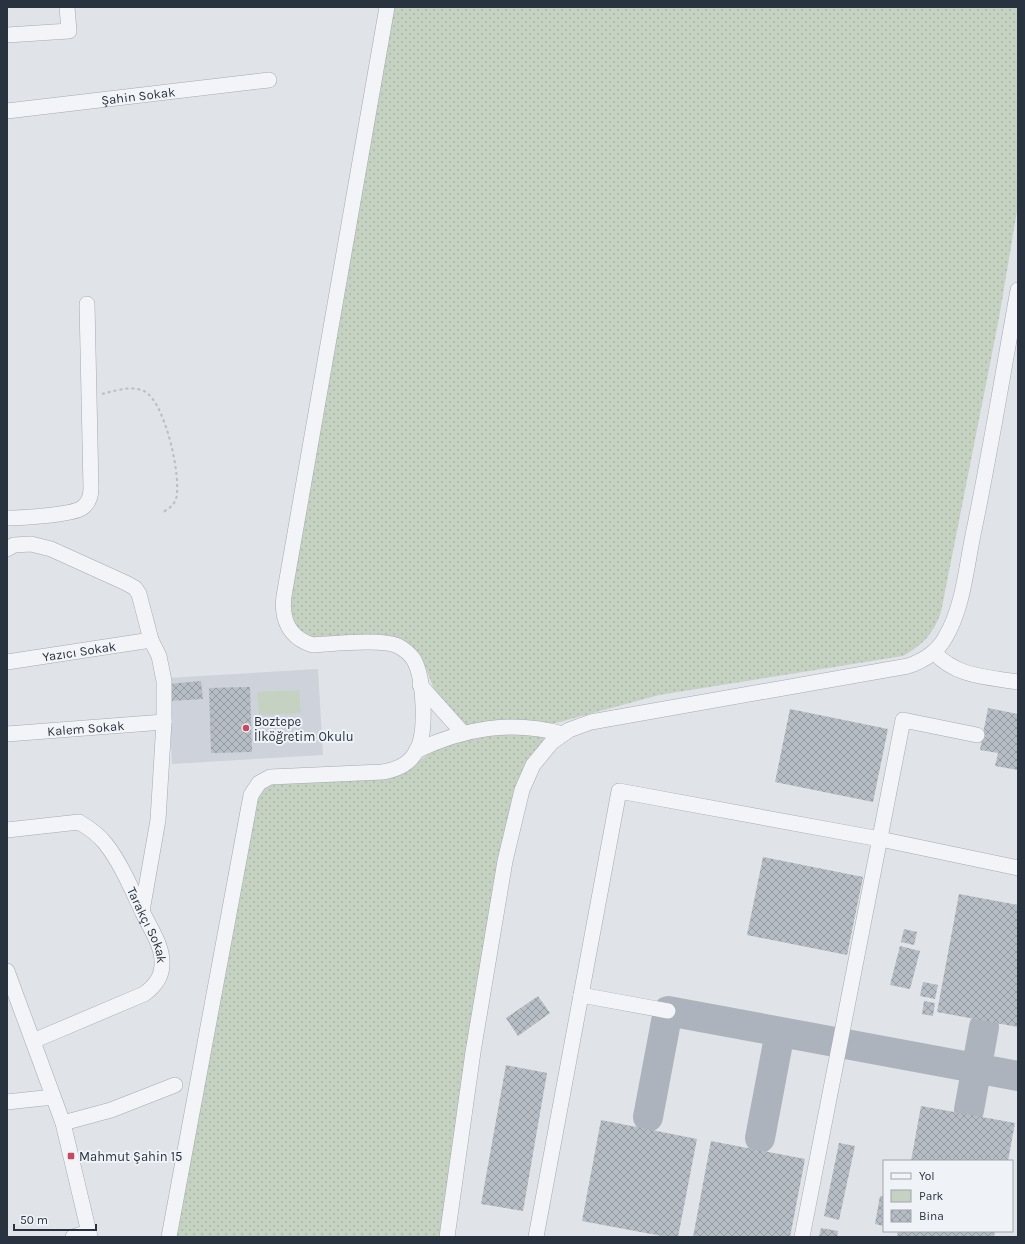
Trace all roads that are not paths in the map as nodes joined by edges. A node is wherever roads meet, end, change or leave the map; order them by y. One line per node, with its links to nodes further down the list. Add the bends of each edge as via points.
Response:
1 (67, 7): 3 (street, via 69,31)
2 (387, 7): 14 (street, via 283,613 287,626 294,635 313,645 387,642 399,646 414,660)
3 (7, 35)
4 (269, 80): 5 (street, Şahin Sokak)
5 (7, 112)
6 (1018, 290): 11 (street, via 978,514 959,603 945,639)
7 (87, 304): 8 (street, via 91,488 89,499 86,504 74,511)
8 (7, 518)
9 (7, 549): 10 (street, via 14,545 31,544 51,549 134,588 139,594)
10 (150, 640): 12 (street, Yazıcı Sokak); 15 (street, via 159,656 164,681)
11 (934, 652): 13 (street, via 950,666 966,674); 18 (street, via 908,666 615,716 591,722)
12 (7, 662)
13 (1018, 682)
14 (420, 685): 16 (street); 20 (street, via 422,723)
15 (164, 722): 17 (street, Kalem Sokak); 24 (street, via 158,820)
16 (463, 733): 18 (street, via 515,727 539,728); 20 (street)
17 (7, 734)
18 (563, 734): 36 (street, via 545,749 526,777 505,861 473,1052)
19 (977, 735): 22 (street, via 903,720)
20 (416, 751): 35 (street, via 407,762 389,771 270,777 259,783 251,795)
21 (7, 830): 24 (street, Tarakçı Sokak, via 79,822 89,828 112,852 132,887)
22 (880, 839): 23 (street); 26 (street, via 620,791); 38 (street)
23 (1018, 868)
24 (142, 912): 28 (street, Tarakçı Sokak, via 159,946 162,958 162,971 153,987 144,994)
25 (7, 971): 28 (street)
26 (582, 995): 27 (street); 37 (street)
27 (668, 1011)
28 (33, 1041): 30 (street)
29 (175, 1085): 32 (street, via 111,1110)
30 (53, 1097): 31 (street); 32 (street)
31 (7, 1102)
32 (62, 1123): 33 (street)
33 (90, 1234): 34 (street)
34 (73, 1237)
35 (169, 1237)
36 (447, 1237)
37 (536, 1237)
38 (802, 1237)

